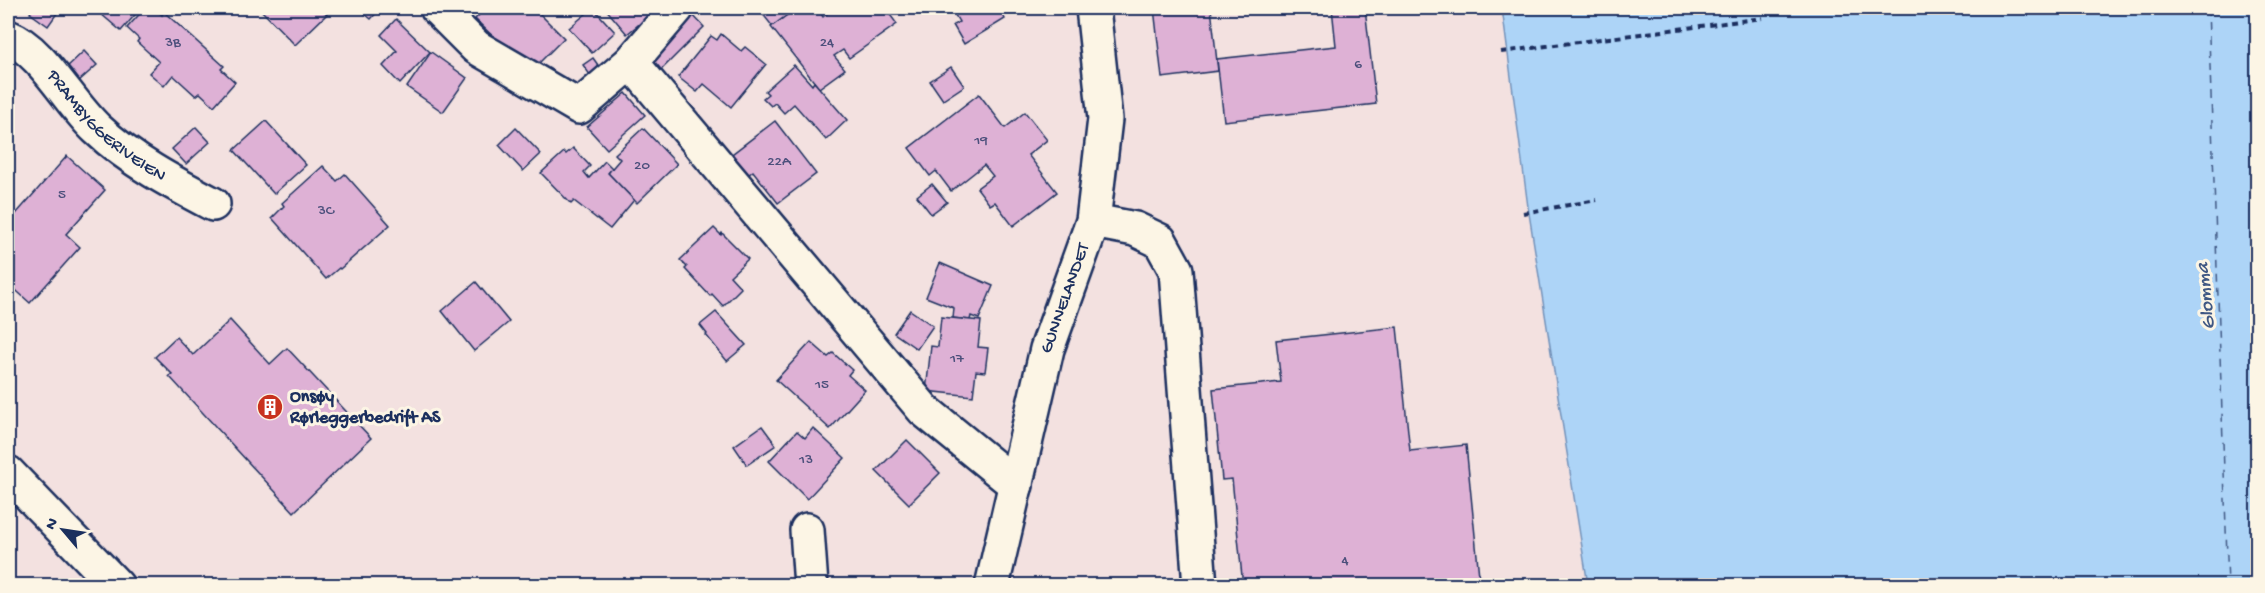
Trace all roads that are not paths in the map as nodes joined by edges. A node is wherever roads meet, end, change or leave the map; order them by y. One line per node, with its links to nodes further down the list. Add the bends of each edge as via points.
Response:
1 (437, 8): 5 (street, via 476,48 579,107)
2 (677, 8): 5 (street)
3 (1094, 8): 7 (street, GUNNELANDET, via 1106,119)
4 (8, 37): 6 (street, PRAMBYGGERIVEIEN, via 36,56 76,107 118,147)
5 (631, 62): 9 (street, via 924,410)
6 (213, 204)
7 (1093, 220): 9 (street, GUNNELANDET, via 1047,349); 14 (street, via 1136,229 1160,242 1176,270)
8 (8, 475): 11 (street)
9 (1016, 484): 13 (street, GUNNELANDET)
10 (807, 530): 12 (street)
11 (117, 585)
12 (811, 585)
13 (993, 585)
14 (1200, 585)

